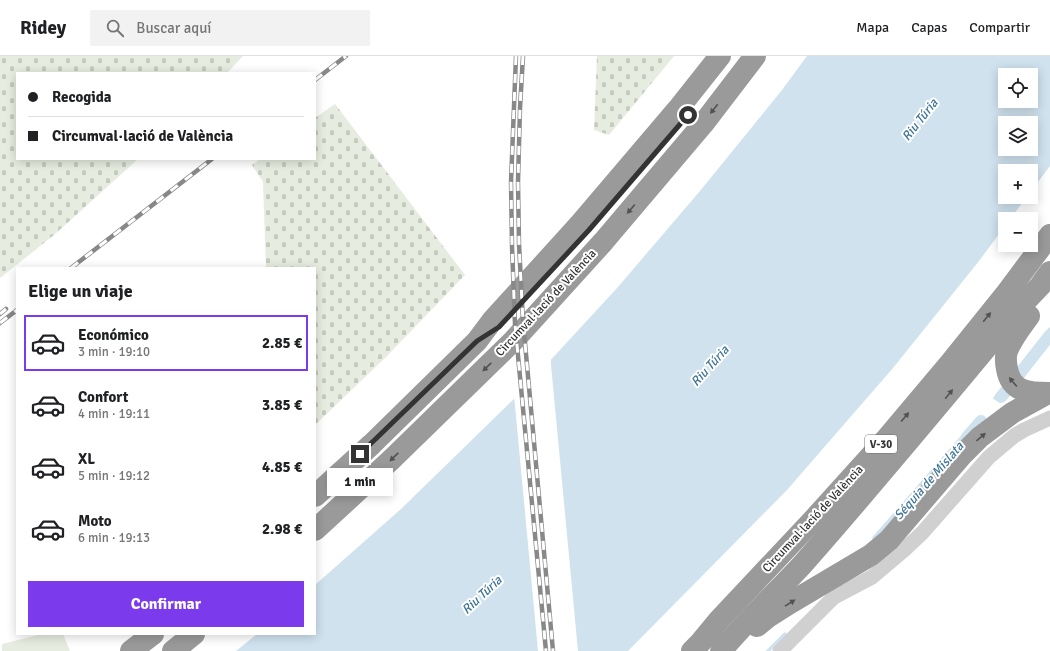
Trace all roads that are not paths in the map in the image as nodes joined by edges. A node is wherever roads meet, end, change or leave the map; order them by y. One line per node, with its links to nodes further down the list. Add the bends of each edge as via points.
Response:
1 (720, 56): 6 (highway, Circumval·lació de València, via 582,223 492,320)
2 (741, 56): 6 (highway, via 589,230 499,327)
3 (755, 56): 11 (highway, Circumval·lació de València, one-way to 11, via 703,124 603,242 514,340)
4 (1050, 235): 14 (highway, Circumval·lació de València / V-30, one-way to 4, via 887,438 956,356)
5 (1045, 279): 7 (highway, one-way to 5, via 1021,390 1008,375 1006,364 1007,352 1031,313); 9 (highway, Circumval·lació de València / V-30, one-way to 5)
6 (477, 341): 10 (highway, Circumval·lació de València)
7 (1049, 393): 18 (highway, one-way to 7, via 768,617 871,555 890,540 980,437 1012,413)
8 (1050, 418): 19 (street, via 1014,436 989,457 938,516 904,550 872,577 834,597)
9 (906, 445): 14 (highway, via 886,460 840,511 724,627); 17 (highway, Circumval·lació de València / V-30)
10 (316, 495)
11 (316, 529)
12 (152, 635): 15 (highway)
13 (193, 635): 16 (highway)
14 (696, 647)
15 (131, 651)
16 (173, 651)
17 (721, 651)
18 (725, 651)
19 (780, 651)

